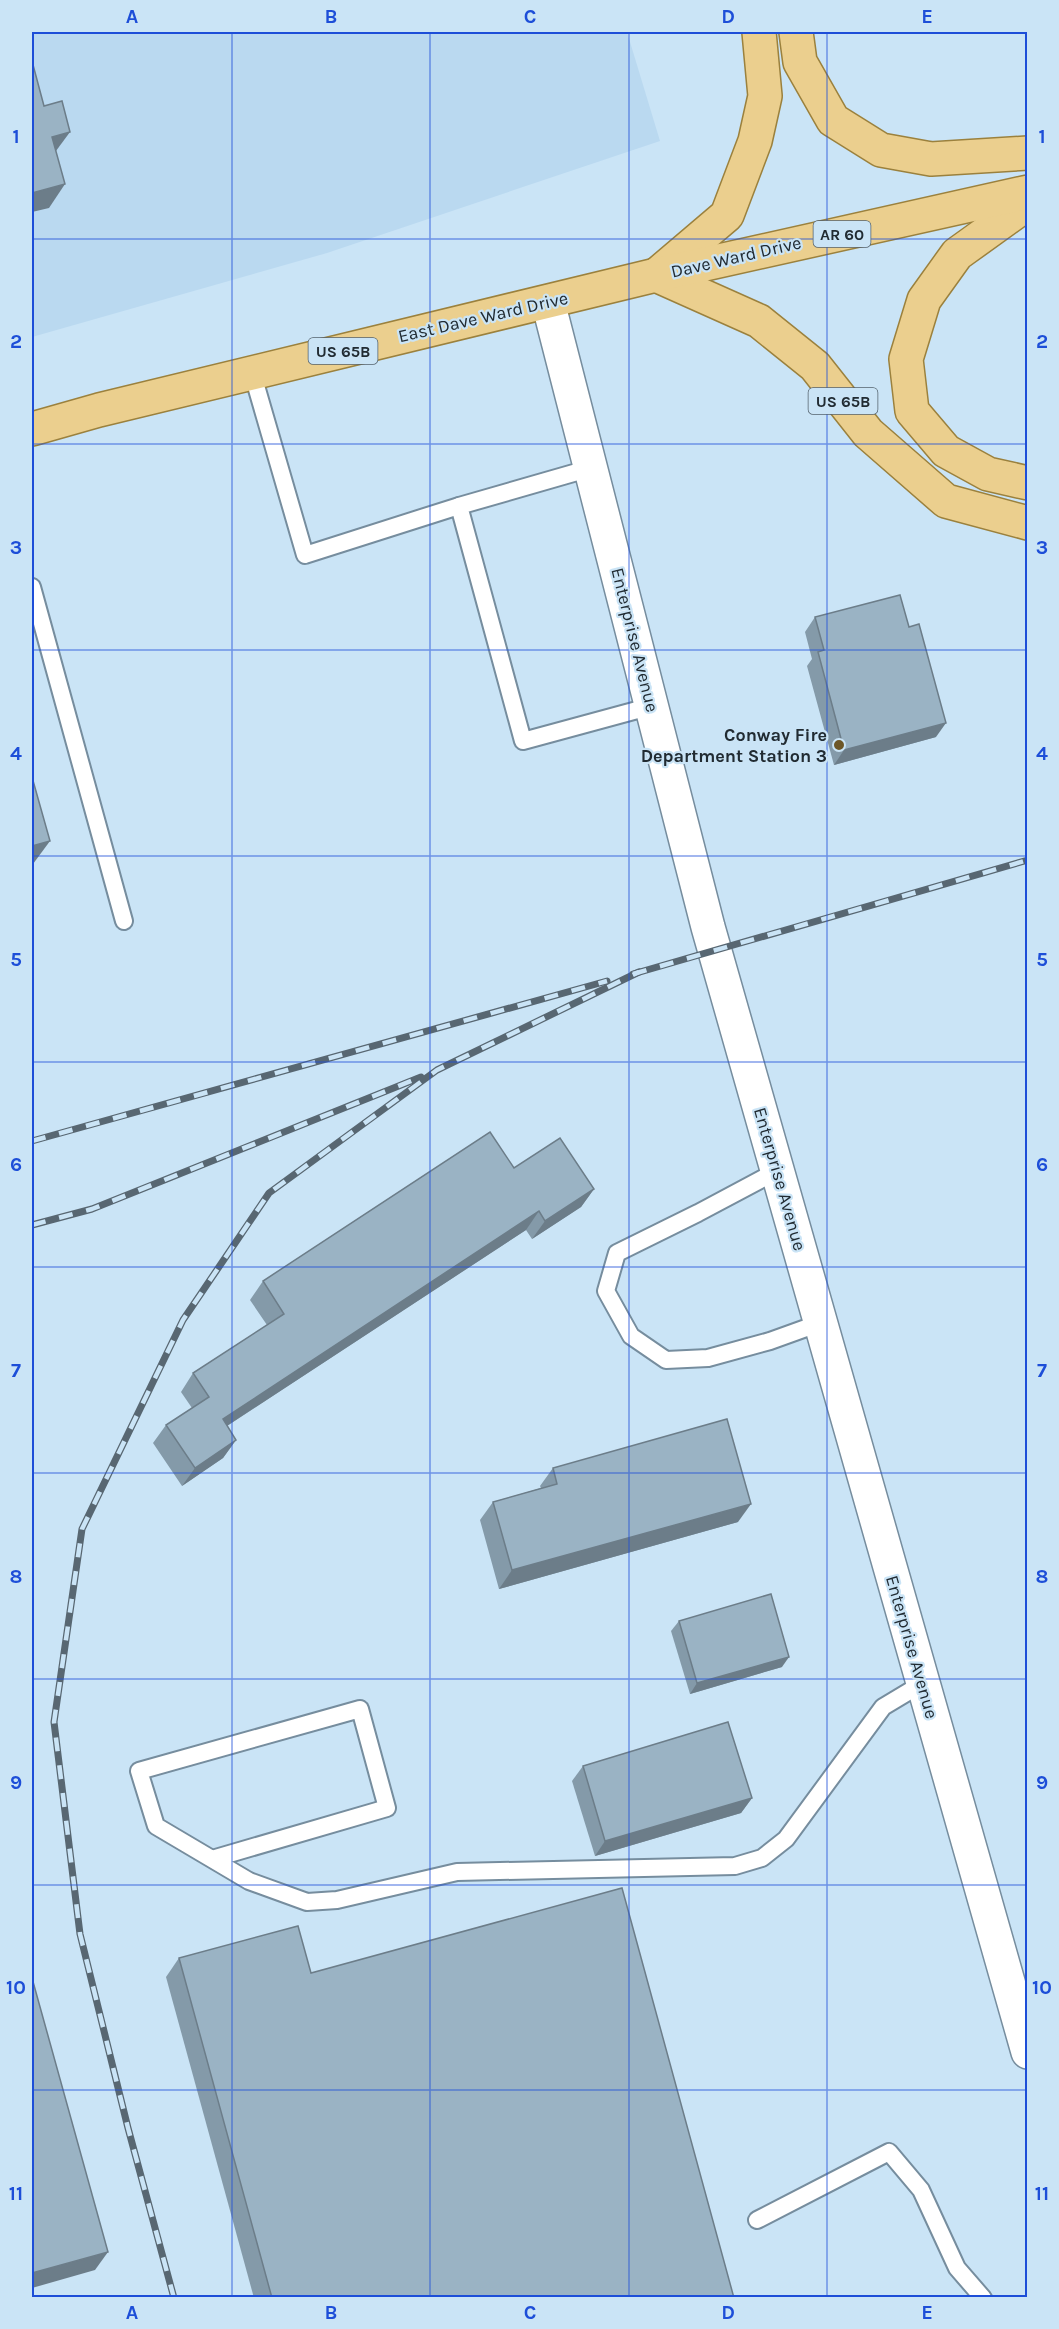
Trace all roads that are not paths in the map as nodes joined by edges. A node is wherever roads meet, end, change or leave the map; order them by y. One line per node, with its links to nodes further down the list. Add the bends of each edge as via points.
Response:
1 (759, 32): 6 (main road, US 65B, via 765,96 755,141 727,215)
2 (796, 32): 3 (main road, via 800,62 833,120 880,150 931,159)
3 (1028, 153)
4 (1028, 192): 6 (main road, Dave Ward Drive / AR 60)
5 (1028, 203): 11 (main road, via 957,254 924,300 906,359 912,411 946,451 988,474)
6 (656, 275): 7 (main road, East Dave Ward Drive / US 65B); 13 (main road, US 65B, via 759,321 815,366 868,433 946,501)
7 (548, 302): 8 (main road, East Dave Ward Drive / US 65B); 10 (street, Enterprise Avenue)
8 (252, 372): 9 (main road, East Dave Ward Drive / US 65B); 12 (lane, via 305,555)
9 (32, 429)
10 (591, 468): 12 (lane); 15 (street, Enterprise Avenue)
11 (1028, 483)
12 (459, 506): 15 (lane, via 523,741)
13 (1028, 523)
14 (32, 587): 16 (lane)
15 (652, 706): 17 (street, Enterprise Avenue, via 708,927)
16 (124, 921)
17 (777, 1171): 18 (street, Enterprise Avenue); 18 (lane, via 617,1253 606,1291 631,1336 666,1360 708,1358)
18 (820, 1323): 19 (street, Enterprise Avenue)
19 (923, 1683): 20 (lane, via 883,1707 786,1839 762,1858 735,1866 457,1872 337,1900 307,1902 249,1881); 21 (street, Enterprise Avenue, via 1011,1973)
20 (212, 1859): 20 (lane, via 156,1826 139,1771 360,1709 387,1808)
21 (1028, 2052)
22 (757, 2220): 23 (lane, via 889,2152 921,2190 957,2268)
23 (983, 2298)

